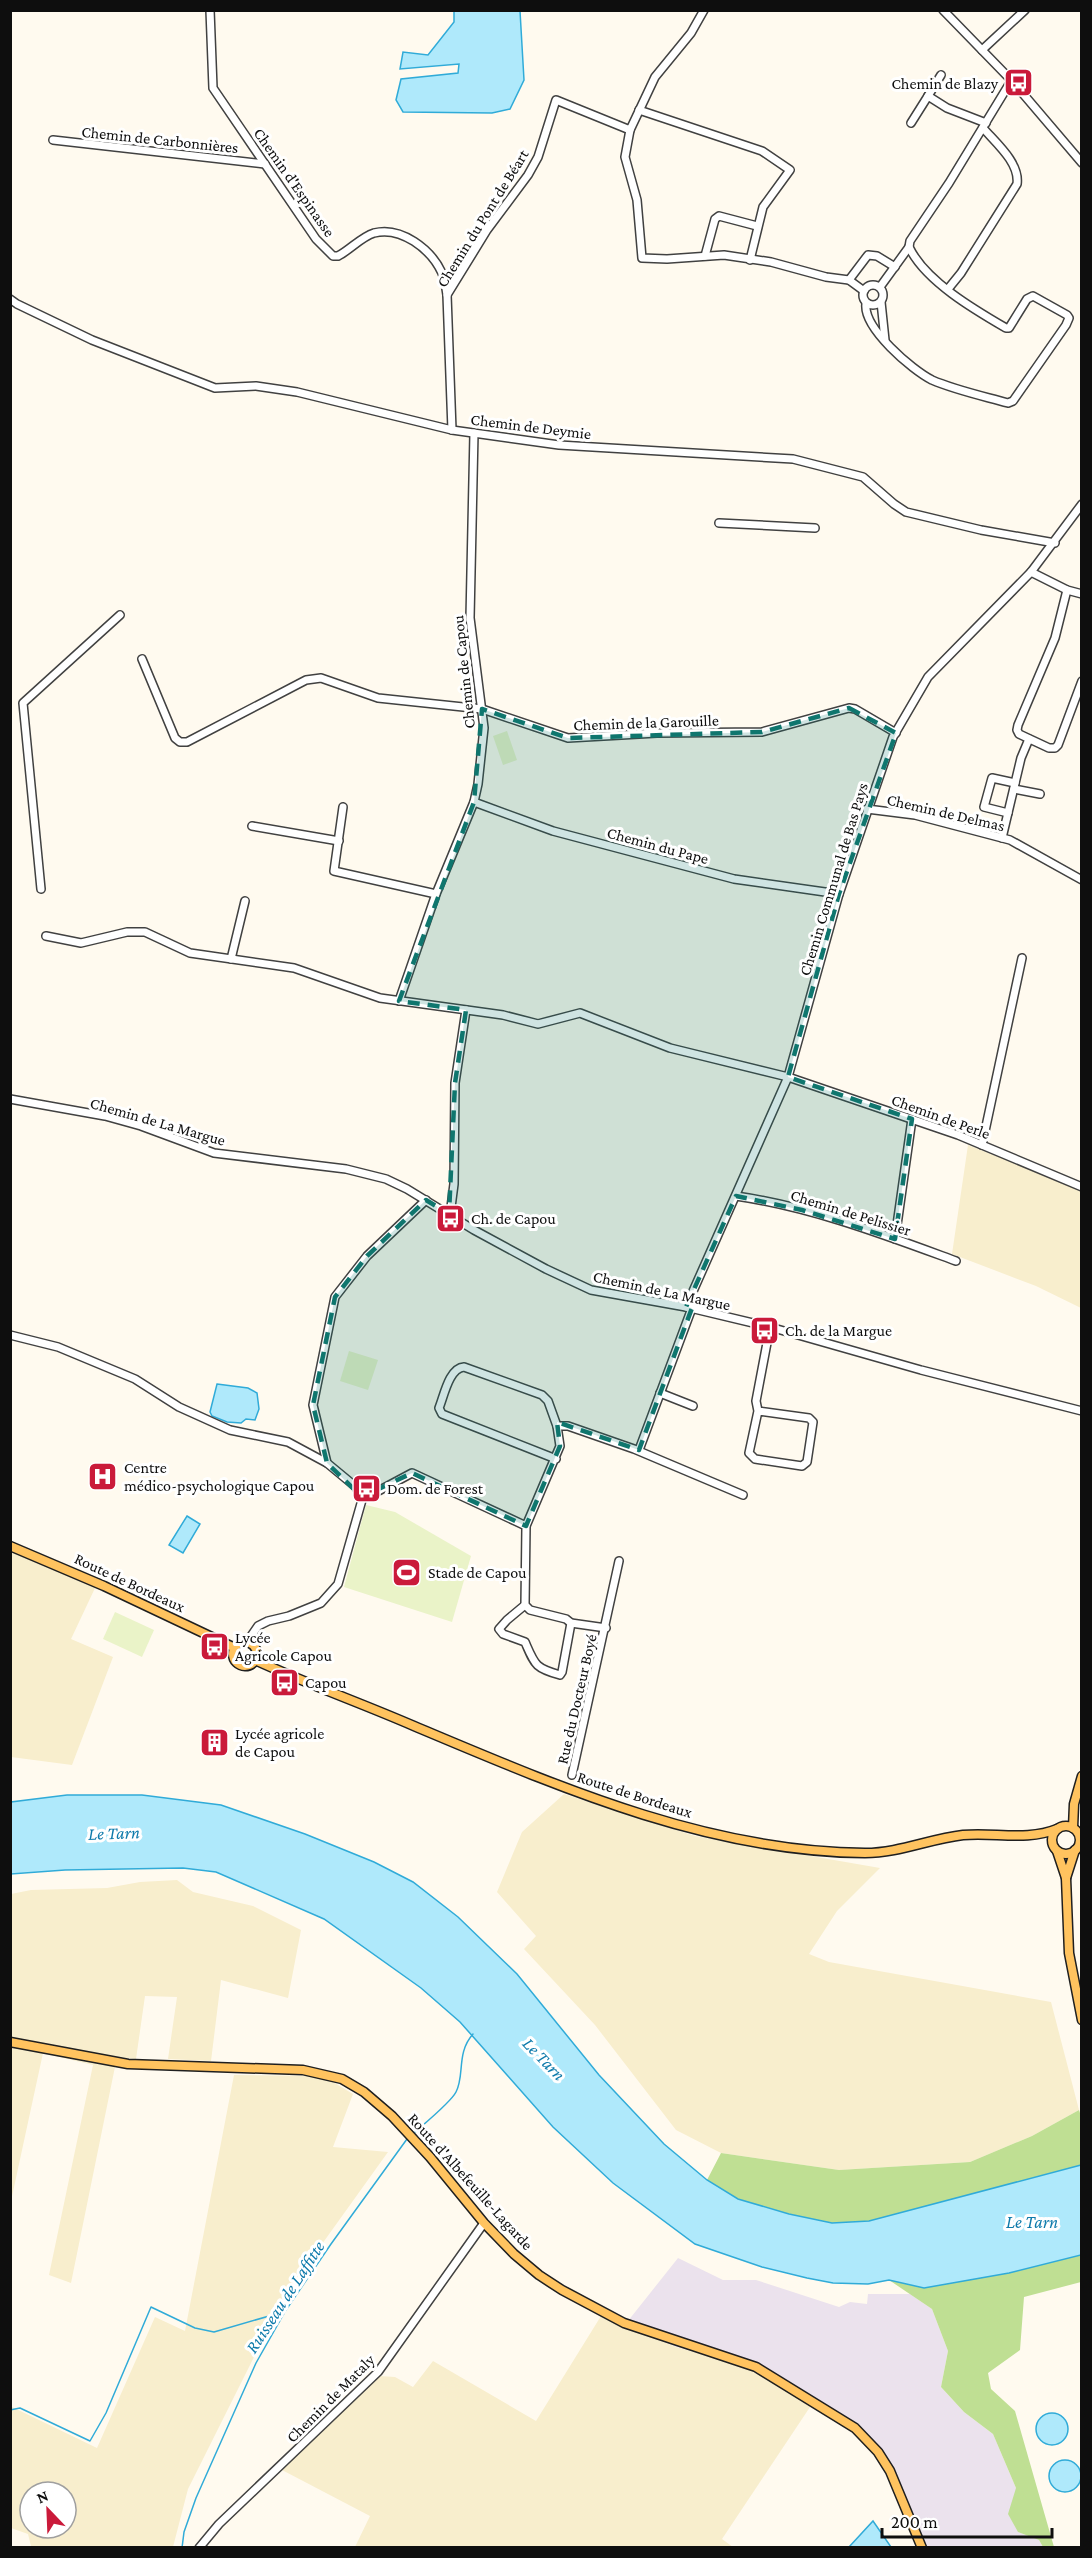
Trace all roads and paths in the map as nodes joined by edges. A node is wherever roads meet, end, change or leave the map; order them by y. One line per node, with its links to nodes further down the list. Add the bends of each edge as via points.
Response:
1 (210, 10): 15 (street, Chemin d'Espinasse, via 213,88)
2 (704, 10): 9 (street, via 655,78)
3 (1025, 10): 5 (street)
4 (945, 11): 5 (street)
5 (982, 50): 7 (street)
6 (941, 75): 8 (street)
7 (1013, 82): 11 (street); 14 (street)
8 (928, 96): 10 (street); 11 (street)
9 (639, 110): 12 (street); 16 (street, via 762,151 790,170 763,207)
10 (910, 123)
11 (984, 126): 17 (street); 23 (street, via 1015,167 1017,183)
12 (630, 130): 18 (street, via 625,158 637,200 642,258); 25 (street, Chemin du Pont de Béart, via 556,100 538,157 528,175)
13 (53, 140): 15 (street, Chemin de Carbonnières)
14 (1082, 163)
15 (264, 164): 25 (street, Chemin d'Espinasse, via 316,239 333,256 373,234 401,234 415,242 438,266)
16 (757, 226): 18 (street, via 719,216); 19 (street)
17 (910, 244): 20 (street); 23 (street, via 921,265)
18 (705, 256): 19 (street)
19 (750, 260): 21 (street)
20 (895, 267): 21 (street, via 868,255); 22 (street)
21 (849, 280): 24 (street)
22 (880, 287): 24 (street, via 871,284); 27 (street)
23 (948, 289): 29 (street, via 1006,328 1010,328 1027,299 1033,296 1069,318 1013,401 1008,403 932,380)
24 (864, 291): 28 (street)
25 (447, 296): 30 (street, Chemin du Pont de Béart)
26 (10, 299): 30 (street, Chemin de Deymie, via 92,340 215,388 256,386 297,392)
27 (881, 302): 28 (street, via 875,306); 29 (street)
28 (866, 304): 29 (street, via 871,323)
29 (885, 340)
30 (452, 430): 31 (street, Chemin de Deymie)
31 (474, 433): 35 (street, Chemin de Deymie, via 559,445 793,459 863,477 906,512); 42 (street, Chemin de Capou, via 470,618)
32 (1082, 504): 35 (street, Chemin Communal de Bas Pays)
33 (718, 523): 34 (street)
34 (815, 528)
35 (1054, 543): 36 (street, Chemin Communal de Bas Pays)
36 (1031, 572): 37 (street); 43 (street, Chemin Communal de Bas Pays, via 928,677)
37 (1067, 590): 38 (street); 44 (street, via 1055,638 1018,725 1019,734)
38 (1082, 594)
39 (120, 615): 55 (street, via 23,703)
40 (142, 659): 42 (street, Chemin de la Garouille, via 180,742 187,742 306,680 321,678 378,698)
41 (1082, 681): 44 (street, via 1058,745 1049,748)
42 (482, 709): 43 (street, Chemin de la Garouille, via 568,738 762,732 849,708); 47 (street, Chemin de Capou, via 484,728)
43 (896, 733): 49 (street, Chemin Communal de Bas Pays)
44 (1029, 740): 45 (street)
45 (1015, 786): 46 (street); 50 (street); 50 (street, via 992,778 984,807)
46 (1040, 794)
47 (474, 802): 56 (street, Chemin de Capou); 57 (street, Chemin du Pape, via 553,831 734,879)
48 (343, 807): 53 (street)
49 (867, 809): 52 (street, Chemin de Delmas, via 915,816); 57 (street, Chemin Communal de Bas Pays)
50 (1008, 813): 52 (street)
51 (252, 826): 53 (street)
52 (1002, 838): 54 (street, Chemin de Delmas)
53 (339, 841): 56 (street, via 334,871)
54 (1082, 880)
55 (41, 889)
56 (436, 894): 62 (street, Chemin de Capou)
57 (840, 894): 64 (street, Chemin Communal de Bas Pays)
58 (245, 901): 61 (street)
59 (46, 936): 61 (street, Chemin de Perle, via 81,943 127,932 145,932 190,953)
60 (1022, 958): 67 (street)
61 (231, 959): 62 (street, Chemin de Perle, via 303,970)
62 (399, 1001): 63 (street, Chemin de Perle)
63 (466, 1010): 64 (street, Chemin de Perle, via 538,1024 580,1013 670,1048); 71 (street, via 455,1083)
64 (788, 1077): 66 (street, Chemin de Perle); 69 (street, Chemin Communal de Bas Pays)
65 (10, 1099): 70 (street, Chemin de La Margue, via 141,1126 214,1153 346,1169 386,1179)
66 (912, 1119): 67 (street, Chemin de Perle); 72 (street)
67 (982, 1145): 68 (street, Chemin de Perle)
68 (1082, 1187)
69 (736, 1196): 72 (street, Chemin de Pelissier, via 802,1210); 74 (street, Chemin Communal de Bas Pays)
70 (426, 1200): 71 (street, Chemin de La Margue); 84 (street, via 367,1256 335,1298 313,1405)
71 (450, 1215): 74 (street, Chemin de La Margue, via 591,1290)
72 (895, 1239): 73 (street, Chemin de Pelissier)
73 (956, 1261)
74 (689, 1308): 75 (street, Chemin de La Margue); 77 (street, Chemin Communal de Bas Pays)
75 (770, 1327): 79 (street, via 756,1401); 80 (street, Chemin de La Margue)
76 (10, 1335): 84 (street, via 58,1347 135,1379 179,1407 230,1430 288,1442)
77 (660, 1392): 78 (street); 82 (street, Chemin Communal de Bas Pays)
78 (693, 1406)
79 (758, 1411): 79 (street, via 813,1422 807,1462 801,1466 755,1459 749,1452)
80 (1082, 1411)
81 (557, 1426): 82 (street, via 568,1426); 83 (street, via 560,1446); 83 (street, via 542,1395 464,1367 453,1372 439,1408 450,1419)
82 (639, 1450): 85 (street)
83 (556, 1459): 87 (street)
84 (327, 1463): 86 (street)
85 (743, 1495)
86 (362, 1497): 87 (street, via 412,1473); 93 (street, via 335,1589 311,1609 258,1626)
87 (526, 1526): 90 (street)
88 (10, 1546): 94 (main road, Route de Bordeaux)
89 (619, 1561): 92 (street, Rue du Docteur Boyé)
90 (525, 1605): 91 (street, Rue du Docteur Boyé); 91 (street, Rue du Docteur Boyé, via 499,1629 525,1642 540,1670 560,1675 562,1672)
91 (570, 1623): 92 (street, Rue du Docteur Boyé)
92 (606, 1628): 96 (street, Rue du Docteur Boyé)
93 (247, 1642): 94 (main road); 95 (main road, via 255,1649)
94 (235, 1648): 95 (main road, via 233,1657 238,1663 245,1665)
95 (255, 1660): 101 (main road, Route de Bordeaux, via 569,1789 737,1839 790,1848 866,1853 961,1835)
96 (572, 1775)
97 (1082, 1776): 98 (main road)
98 (1074, 1804): 99 (main road); 100 (main road)
99 (1058, 1829): 100 (main road); 101 (main road, Route de Bordeaux); 103 (main road, via 1052,1836)
100 (1076, 1831): 102 (main road)
101 (1026, 1835): 103 (main road, Route de Bordeaux)
102 (1078, 1848): 103 (main road, via 1065,1854); 104 (main road)
103 (1055, 1849): 104 (main road)
104 (1066, 1878): 105 (main road, via 1069,1953)
105 (1082, 2020)
106 (10, 2042): 107 (main road, Route d'Albefeuille-Lagarde, via 128,2064 303,2070 342,2079 381,2106 412,2137)
107 (484, 2223): 108 (street, Chemin de Mataly, via 378,2372); 109 (main road, Route d'Albefeuille-Lagarde, via 539,2275 581,2300 645,2331 756,2367 845,2420 866,2438 890,2471)
108 (199, 2547)
109 (922, 2547)

